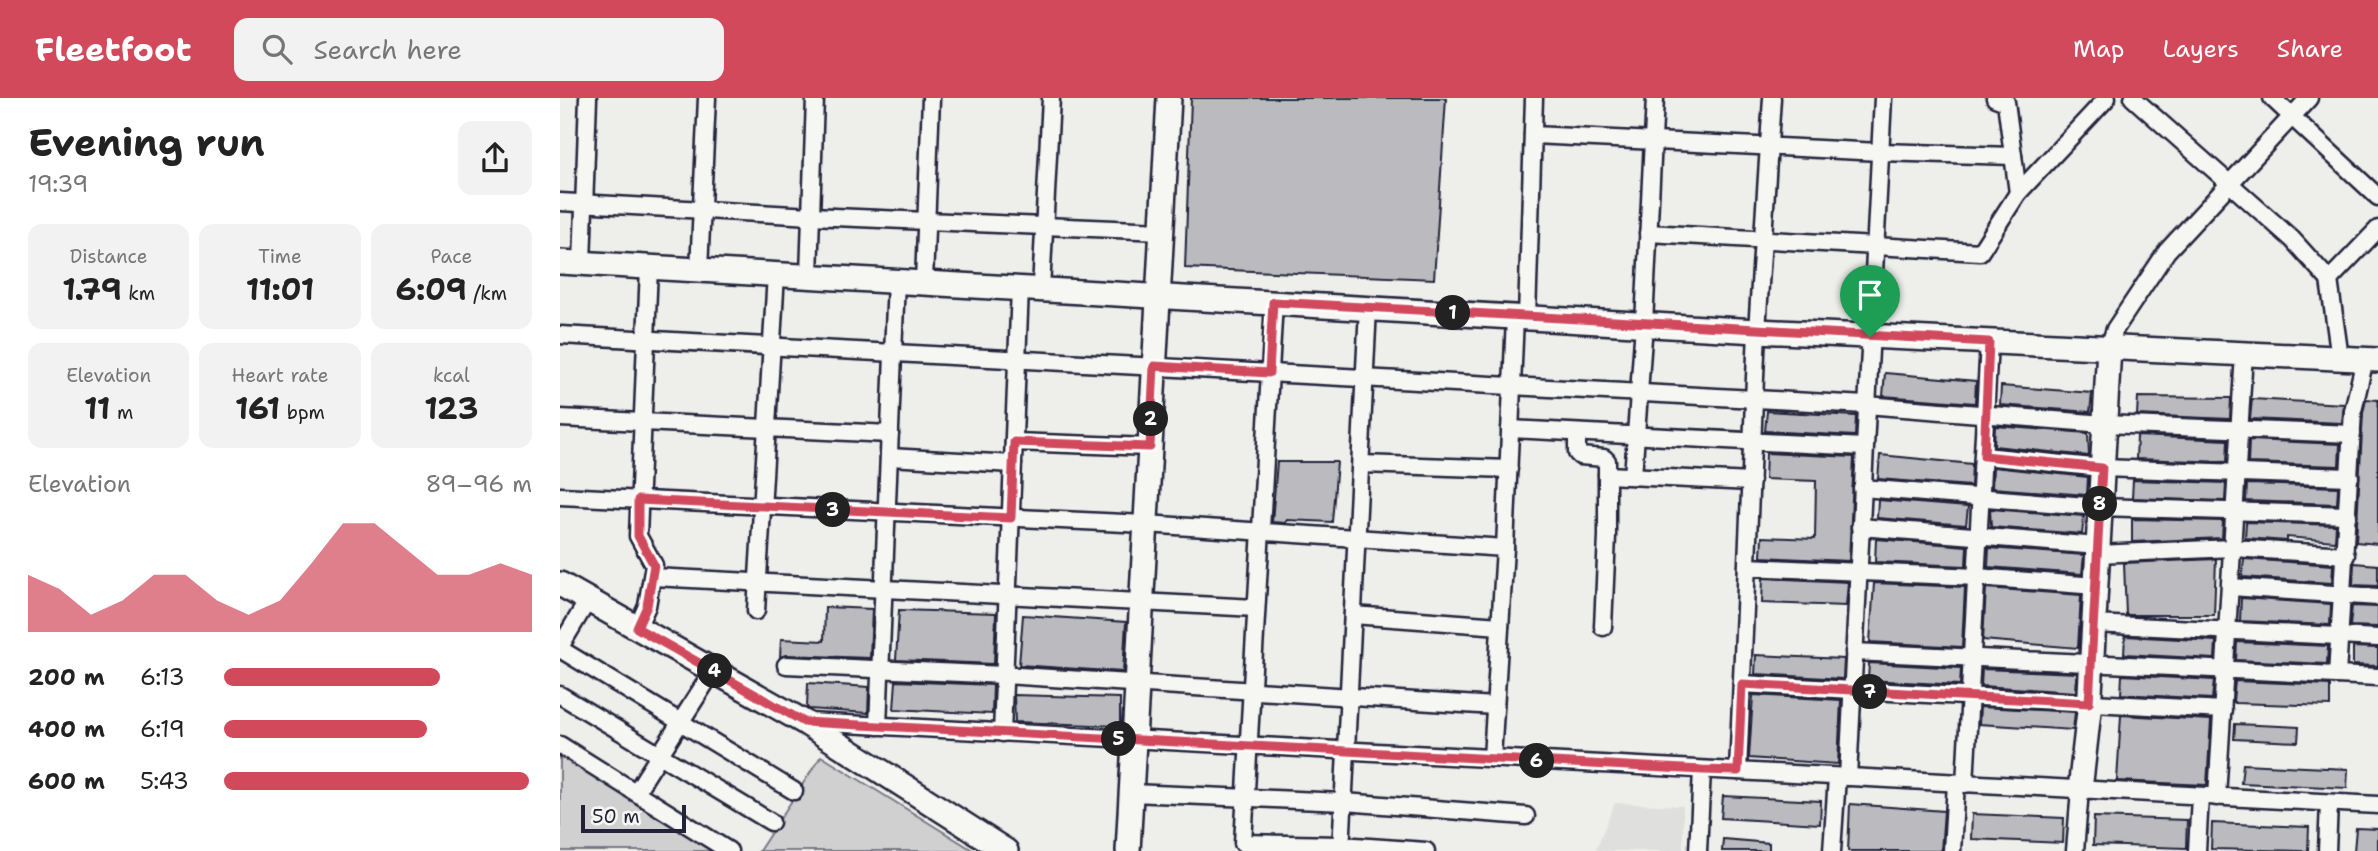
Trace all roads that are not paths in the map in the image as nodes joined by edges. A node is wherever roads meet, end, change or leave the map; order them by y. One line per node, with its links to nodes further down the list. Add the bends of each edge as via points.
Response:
1 (588, 98): 26 (street)
2 (707, 98): 27 (street)
3 (815, 98): 28 (street)
4 (931, 98): 29 (street)
5 (1051, 98): 30 (street)
6 (1169, 98): 32 (street)
7 (1534, 98): 17 (street)
8 (1655, 98): 18 (street)
9 (1772, 98): 19 (street)
10 (1883, 98): 20 (street)
11 (1995, 98): 21 (street, via 2006,102)
12 (2108, 98): 23 (street)
13 (2133, 98): 22 (street)
14 (2272, 98): 16 (street)
15 (2309, 98): 16 (street)
16 (2292, 116): 22 (street); 24 (street)
17 (1533, 135): 18 (street); 48 (street)
18 (1653, 140): 19 (street); 33 (street)
19 (1769, 146): 20 (street); 34 (street)
20 (1880, 152): 21 (street); 35 (street)
21 (2013, 156): 23 (street)
22 (2230, 185): 42 (street, via 2292,239); 56 (street, via 2167,251 2115,329)
23 (2018, 193): 35 (street, via 1980,252)
24 (2378, 197)
25 (560, 202): 26 (street)
26 (584, 203): 27 (street); 36 (street)
27 (702, 210): 28 (street); 38 (street)
28 (811, 216): 29 (street); 40 (street)
29 (925, 221): 30 (street); 43 (street)
30 (1044, 226): 32 (street); 44 (street)
31 (2378, 229): 42 (street)
32 (1162, 231): 45 (street)
33 (1648, 233): 34 (street); 49 (street)
34 (1762, 239): 35 (street); 50 (street)
35 (1875, 246): 52 (street)
36 (571, 263): 37 (street)
37 (649, 267): 38 (street); 53 (street)
38 (699, 270): 39 (street)
39 (776, 274): 40 (street); 55 (street)
40 (809, 275): 41 (street)
41 (896, 280): 43 (street); 57 (street)
42 (2329, 280): 59 (street)
43 (924, 282): 44 (street)
44 (1031, 288): 45 (street); 60 (street)
45 (1158, 296): 46 (street); 62 (street)
46 (1273, 302): 47 (street); 63 (street)
47 (1368, 308): 48 (street); 64 (street)
48 (1521, 317): 49 (street); 65 (street)
49 (1644, 324): 50 (street); 66 (street)
50 (1757, 331): 52 (street); 67 (street)
51 (560, 335): 53 (street)
52 (1870, 337): 54 (street); 68 (street)
53 (646, 340): 55 (street); 71 (street)
54 (1989, 342): 56 (street); 69 (street)
55 (772, 346): 57 (street); 73 (street)
56 (2109, 346): 58 (street); 72 (street)
57 (893, 353): 60 (street); 77 (street)
58 (2244, 353): 59 (street); 75 (street)
59 (2340, 358): 61 (street)
60 (1017, 359): 62 (street); 80 (street)
61 (2372, 359): 78 (street, via 2353,411)
62 (1154, 366): 63 (street); 82 (street)
63 (1269, 373): 64 (street); 107 (street)
64 (1365, 379): 65 (street); 87 (street)
65 (1512, 388): 66 (street); 74 (street)
66 (1639, 394): 67 (street); 79 (street)
67 (1754, 400): 68 (street); 81 (street)
68 (1867, 405): 69 (street); 83 (street)
69 (1987, 415): 72 (street); 84 (street)
70 (560, 418): 71 (street)
71 (642, 423): 73 (street); 98 (street)
72 (2104, 424): 75 (street); 88 (street)
73 (767, 428): 77 (street); 99 (street)
74 (1510, 429): 76 (street); 89 (street)
75 (2241, 429): 78 (street); 90 (street)
76 (1577, 433): 79 (street); 91 (street, via 1577,453 1604,458)
77 (890, 434): 85 (street)
78 (2352, 434): 93 (street)
79 (1637, 436): 81 (street); 92 (street)
80 (1014, 442): 82 (street); 86 (street)
81 (1753, 442): 83 (street); 94 (street)
82 (1150, 447): 105 (street)
83 (1864, 447): 95 (street)
84 (1984, 456): 88 (street); 97 (street)
85 (889, 457): 86 (street); 102 (street)
86 (1013, 464): 104 (street)
87 (1361, 464): 89 (street); 109 (street)
88 (2102, 468): 90 (street); 100 (street)
89 (1509, 469): 110 (street)
90 (2238, 472): 93 (street); 101 (street)
91 (1607, 475): 92 (street); 133 (street)
92 (1633, 476): 94 (street)
93 (2350, 477): 103 (street)
94 (1751, 482): 114 (street)
95 (1862, 488): 97 (street); 106 (street)
96 (560, 496): 98 (street)
97 (1982, 498): 100 (street); 108 (street)
98 (638, 500): 99 (street); 116 (street, via 638,536 654,565)
99 (763, 507): 102 (street); 118 (street)
100 (2100, 507): 101 (street); 112 (street)
101 (2236, 510): 103 (street); 111 (street)
102 (887, 512): 104 (street); 122 (street)
103 (2348, 515): 113 (street)
104 (1011, 518): 105 (street); 123 (street)
105 (1146, 524): 107 (street); 127 (street)
106 (1860, 527): 108 (street); 115 (street)
107 (1260, 531): 109 (street); 128 (street)
108 (1980, 537): 112 (street); 117 (street)
109 (1357, 538): 110 (street); 130 (street)
110 (1505, 548): 132 (street)
111 (2233, 548): 112 (street); 113 (street); 121 (street)
112 (2097, 550): 120 (street)
113 (2346, 555): 124 (street)
114 (1747, 567): 115 (street); 150 (street)
115 (1858, 570): 117 (street); 139 (street)
116 (653, 577): 118 (street); 134 (street)
117 (1977, 577): 120 (street); 140 (street)
118 (758, 582): 122 (street); 129 (street)
119 (560, 584): 126 (street)
120 (2096, 586): 131 (street)
121 (2231, 587): 124 (street); 135 (street)
122 (884, 588): 123 (street); 144 (street)
123 (1007, 595): 127 (street); 146 (street)
124 (2343, 595): 125 (street); 136 (street)
125 (2378, 597)
126 (588, 600): 134 (street); 138 (street)
127 (1141, 601): 128 (street); 149 (street)
128 (1256, 608): 151 (street)
129 (757, 611)
130 (1353, 615): 132 (street); 154 (street)
131 (2094, 624): 135 (street); 141 (street)
132 (1500, 626): 157 (street)
133 (1603, 627)
134 (637, 628): 145 (street)
135 (2228, 630): 136 (street); 143 (street)
136 (2340, 637): 137 (street); 147 (street)
137 (2378, 638)
138 (560, 648): 159 (street)
139 (1854, 652): 140 (street); 152 (street)
140 (1972, 657): 141 (street); 155 (street)
141 (2091, 663): 143 (street); 156 (street)
142 (786, 665): 144 (street)
143 (2225, 669): 147 (street); 158 (street)
144 (880, 670): 146 (street); 161 (street)
145 (713, 671): 159 (street); 160 (street)
146 (1004, 675): 149 (street); 162 (street)
147 (2337, 675): 148 (street)
148 (2378, 677)
149 (1137, 683): 151 (street); 163 (street)
150 (1742, 684): 152 (street); 170 (street)
151 (1251, 690): 154 (street); 165 (street)
152 (1852, 691): 155 (street); 171 (street)
153 (560, 695): 167 (street)
154 (1349, 696): 157 (street); 166 (street)
155 (1970, 698): 156 (street); 172 (street)
156 (2089, 703): 158 (street); 173 (street)
157 (1495, 706): 168 (street)
158 (2222, 710): 177 (street)
159 (681, 720): 167 (street); 174 (street)
160 (804, 722): 161 (street); 186 (street)
161 (878, 726): 162 (street)
162 (1002, 733): 163 (street)
163 (1134, 740): 165 (street); 176 (street)
164 (560, 745): 175 (street)
165 (1248, 746): 166 (street); 178 (street)
166 (1346, 751): 168 (street); 179 (street)
167 (658, 755): 175 (street); 183 (street)
168 (1492, 758): 169 (street)
169 (1702, 770): 170 (street); 189 (street)
170 (1738, 771): 171 (street)
171 (1842, 777): 172 (street); 190 (street)
172 (1960, 783): 173 (street); 191 (street)
173 (2080, 790): 177 (street); 192 (street)
174 (794, 791)
175 (636, 792): 185 (street)
176 (1131, 793): 178 (street); 187 (street)
177 (2209, 796): 180 (street); 193 (street)
178 (1245, 797): 179 (street); 184 (street, via 1243,843)
179 (1344, 802): 182 (street); 184 (street)
180 (2329, 803): 181 (street); 194 (street)
181 (2378, 805)
182 (1526, 816)
183 (771, 822)
184 (1341, 848): 188 (street)
185 (729, 851)
186 (1006, 851)
187 (1128, 851)
188 (1426, 851)
189 (1698, 851)
190 (1832, 851)
191 (1952, 851)
192 (2076, 851)
193 (2197, 851)
194 (2327, 851)

